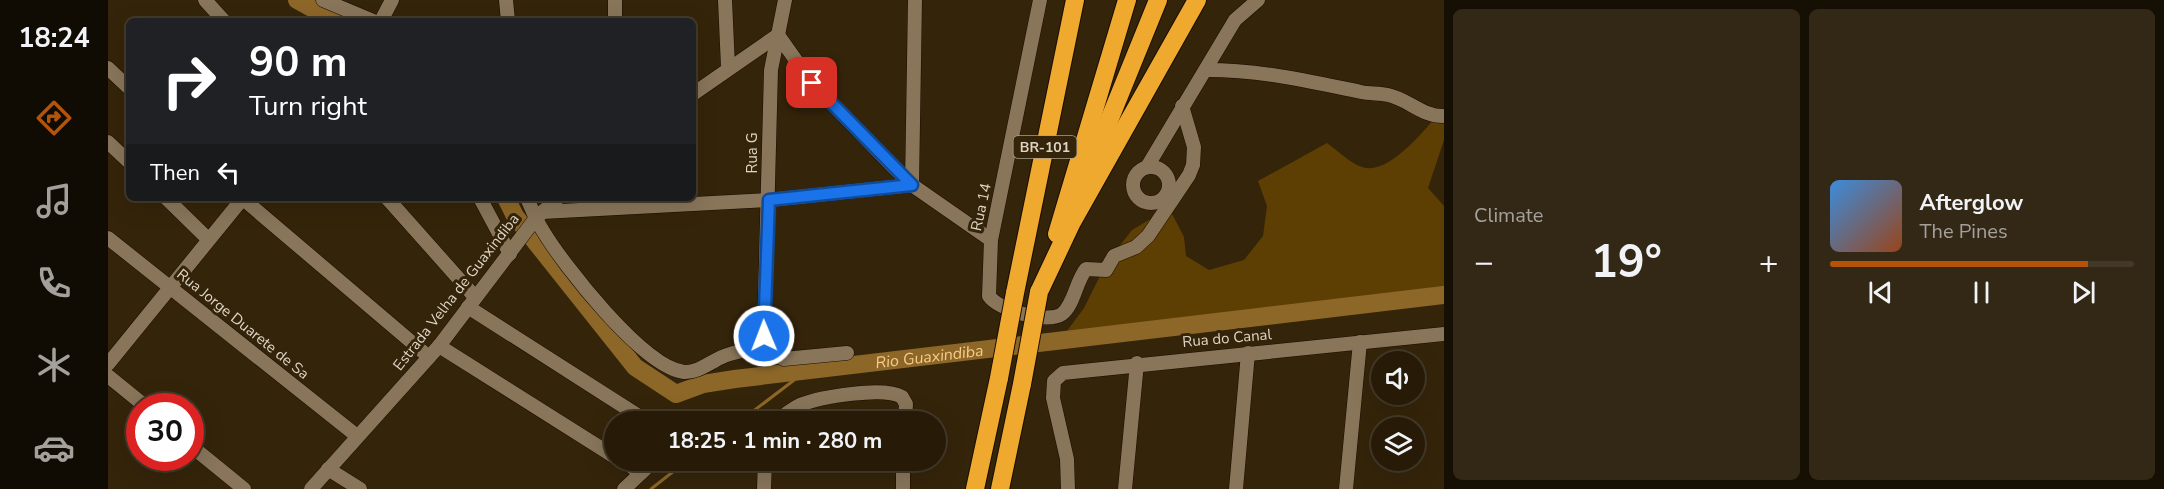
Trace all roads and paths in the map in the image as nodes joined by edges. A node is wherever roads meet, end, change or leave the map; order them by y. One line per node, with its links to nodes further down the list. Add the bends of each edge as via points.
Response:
1 (205, 0): 15 (street)
2 (323, 0): 16 (street)
3 (392, 0): 17 (street)
4 (506, 0): 18 (street)
5 (615, 0): 19 (street)
6 (725, 0): 21 (street)
7 (785, 0): 20 (street)
8 (915, 0): 31 (street)
9 (1040, 0): 43 (street, Rua 14)
10 (1075, 0): 76 (highway, BR-101, bridge)
11 (1127, 0): 46 (highway, BR-101)
12 (1158, 0): 46 (highway, BR-101)
13 (1197, 0): 46 (highway, BR-101, via 1072,222)
14 (1257, 0): 23 (street, via 1236,20)
15 (221, 18)
16 (366, 18)
17 (383, 18)
18 (508, 18)
19 (615, 18)
20 (778, 35): 21 (street); 31 (street, via 812,83); 32 (street, Rua G, via 771,70)
21 (728, 67): 25 (street)
22 (108, 68): 24 (street)
23 (1206, 70): 26 (street); 27 (street, via 1244,70 1390,95 1430,114)
24 (126, 85)
25 (696, 92)
26 (1182, 106): 30 (street); 43 (street, Rua 14, via 1194,147 1193,165 1182,189 1141,244 1114,256 1106,270 1084,271 1066,309 1059,315 1045,317 1003,308 989,296)
27 (1444, 116)
28 (108, 142): 29 (street)
29 (126, 159)
30 (1147, 167)
31 (912, 185): 32 (street); 43 (street)
32 (769, 200): 40 (street); 49 (street, Rua G)
33 (169, 201): 42 (street)
34 (240, 201): 42 (street)
35 (247, 201): 54 (street)
36 (389, 201): 47 (street)
37 (482, 201): 44 (street)
38 (528, 201): 40 (street)
39 (555, 201): 40 (street, Estrada Velha de Guaxindiba)
40 (533, 223): 44 (street, Estrada Velha de Guaxindiba); 49 (street, via 603,309 649,354 669,367 693,371 720,357 758,346)
41 (108, 238): 45 (street, Rua Jorge Duarete de Sa)
42 (208, 239): 45 (street)
43 (991, 240)
44 (510, 254): 47 (street, Estrada Velha de Guaxindiba)
45 (171, 287): 56 (street); 62 (street, Rua Jorge Duarete de Sa)
46 (1039, 292): 77 (highway, BR-101, bridge)
47 (471, 302): 51 (street, Estrada Velha de Guaxindiba); 59 (street)
48 (1444, 334): 50 (street, Rua do Canal)
49 (763, 340): 52 (street, via 784,359)
50 (1360, 342): 53 (street, Rua do Canal); 81 (street)
51 (439, 346): 54 (street, Estrada Velha de Guaxindiba); 63 (street)
52 (847, 353)
53 (1248, 353): 55 (street, Rua do Canal); 80 (street)
54 (429, 357): 62 (street, Estrada Velha de Guaxindiba)
55 (1137, 363): 78 (street, Rua do Canal, via 1069,371 1054,381); 79 (street)
56 (108, 364)
57 (108, 376): 58 (street)
58 (129, 393)
59 (632, 411)
60 (792, 411): 61 (street, via 826,398 883,393 902,397)
61 (906, 411)
62 (357, 436): 65 (street, Estrada Velha de Guaxindiba)
63 (604, 450)
64 (204, 456): 70 (street)
65 (328, 468): 71 (street, Estrada Velha de Guaxindiba); 72 (street)
66 (638, 471): 69 (street)
67 (765, 471): 74 (street)
68 (903, 471): 75 (street)
69 (641, 473): 73 (street)
70 (244, 489)
71 (311, 489)
72 (360, 489)
73 (624, 489)
74 (764, 489)
75 (903, 489)
76 (975, 489)
77 (1000, 489)
78 (1068, 489)
79 (1125, 489)
80 (1236, 489)
81 (1346, 489)

